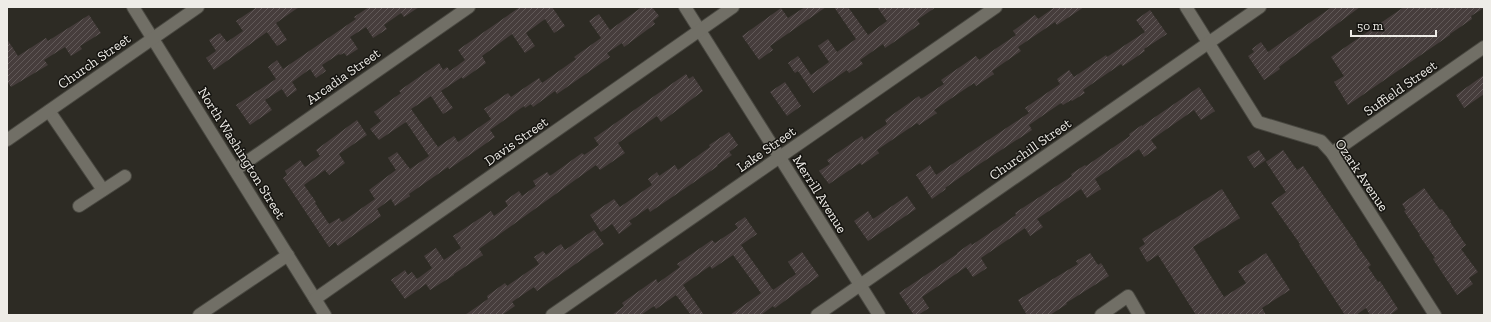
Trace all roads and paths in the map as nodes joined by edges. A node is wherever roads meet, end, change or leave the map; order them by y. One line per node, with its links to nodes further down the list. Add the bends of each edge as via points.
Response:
1 (133, 7): 10 (street, North Washington Street)
2 (198, 7): 10 (street, Church Street)
3 (469, 7): 17 (street, Arcadia Street)
4 (685, 7): 9 (street, Merrill Avenue)
5 (733, 7): 9 (street, Davis Street)
6 (996, 7): 16 (street, Lake Street)
7 (1186, 7): 11 (street, Ozark Avenue)
8 (1260, 7): 11 (street, Churchill Street)
9 (700, 30): 16 (street, Merrill Avenue); 23 (street, Davis Street)
10 (153, 39): 13 (street, Church Street); 17 (street, North Washington Street)
11 (1208, 42): 15 (street, Ozark Avenue, via 1258,122 1321,141); 22 (street, Churchill Street)
12 (1484, 47): 15 (street, Suffield Street)
13 (49, 111): 14 (street, Church Street); 19 (street)
14 (7, 140)
15 (1332, 153): 31 (street, Ozark Avenue)
16 (779, 158): 22 (street, Merrill Avenue); 26 (street, Lake Street)
17 (235, 170): 21 (street, North Washington Street)
18 (125, 176): 19 (street)
19 (103, 190): 20 (street)
20 (79, 206)
21 (288, 254): 23 (street, North Washington Street); 24 (street)
22 (860, 285): 27 (street, Churchill Street); 28 (street, Merrill Avenue)
23 (316, 299): 25 (street, North Washington Street)
24 (199, 315)
25 (326, 315)
26 (552, 315)
27 (817, 315)
28 (879, 315)
29 (1101, 315): 30 (street, via 1128,296)
30 (1139, 315)
31 (1435, 315)

